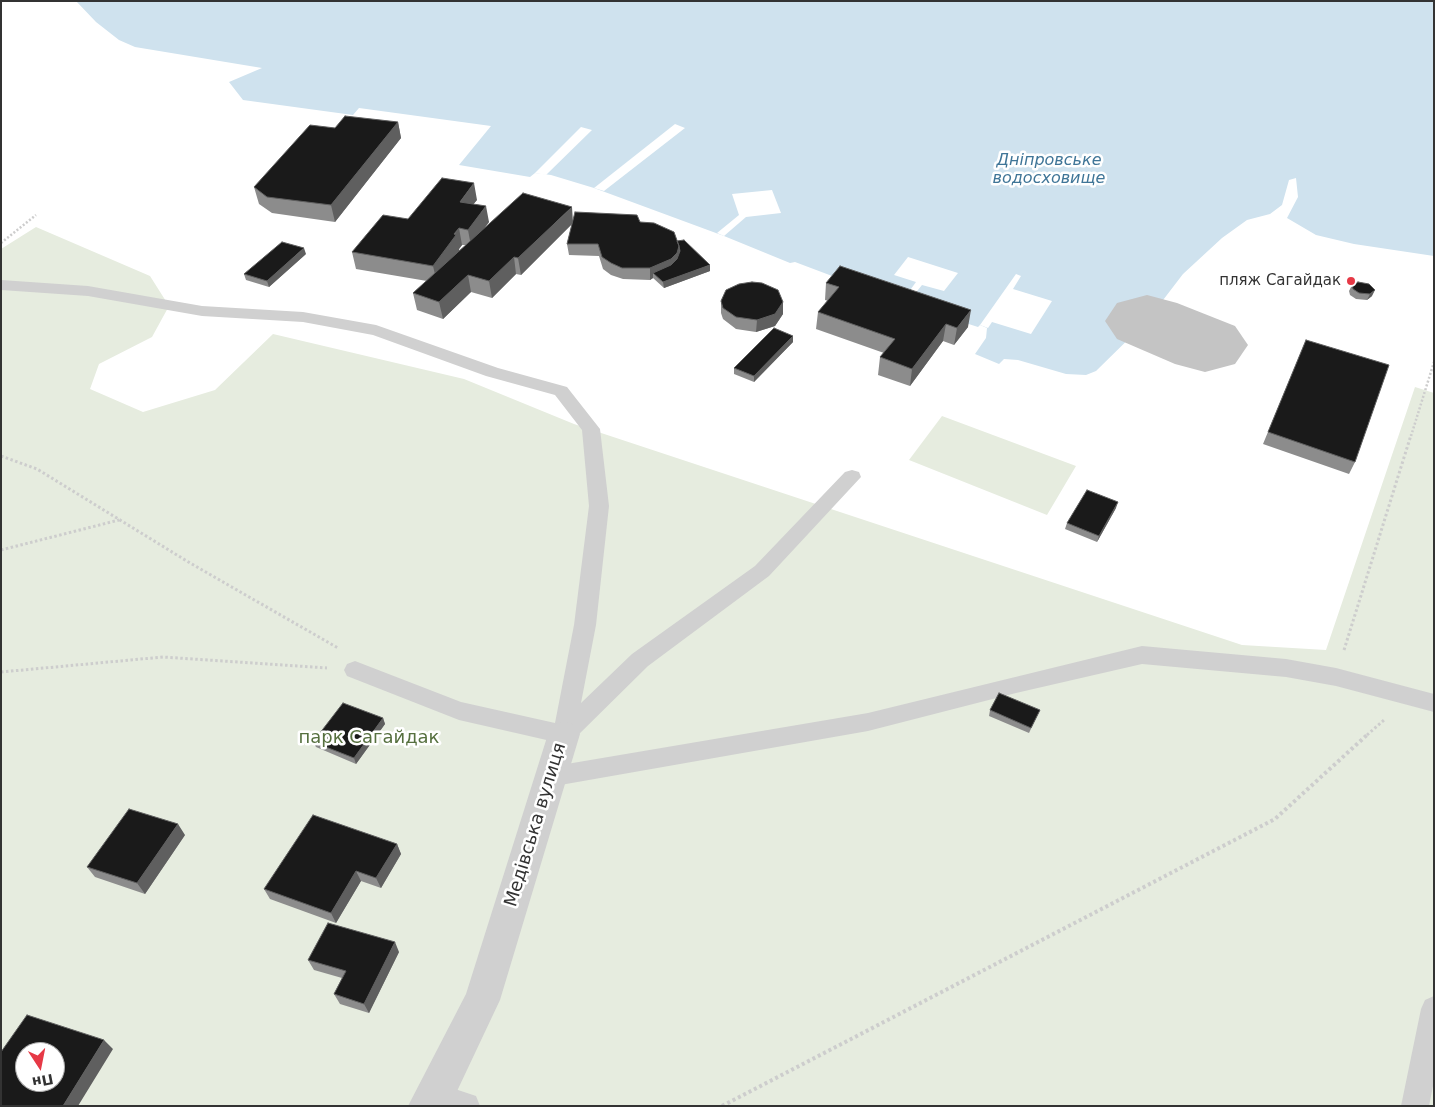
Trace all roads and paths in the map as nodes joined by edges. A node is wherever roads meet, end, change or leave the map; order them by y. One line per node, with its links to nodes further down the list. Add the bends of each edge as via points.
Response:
1 (36, 215): 2 (path)
2 (1, 243)
3 (1, 285): 14 (lane, via 88,291 202,312 303,317 376,330 492,372 561,391 591,429 600,506 585,625)
4 (1434, 362): 11 (path)
5 (1, 456): 7 (path, via 37,469)
6 (852, 478): 14 (lane, Медівська вулиця, via 762,571 640,660)
7 (120, 520): 8 (path); 9 (path, via 336,645)
8 (1, 550)
9 (355, 670): 10 (path, via 163,657); 14 (lane, via 458,711)
10 (1, 672)
11 (1336, 677): 12 (lane); 15 (lane, via 1286,668 1142,655 868,722)
12 (1408, 698): 13 (lane); 18 (path, via 1275,819)
13 (1434, 703)
14 (564, 734): 15 (street, Медівська вулиця)
15 (549, 777): 17 (street, Медівська вулиця, via 482,1000)
16 (1434, 1009): 19 (lane)
17 (442, 1102)
18 (722, 1106)
19 (1415, 1106)

